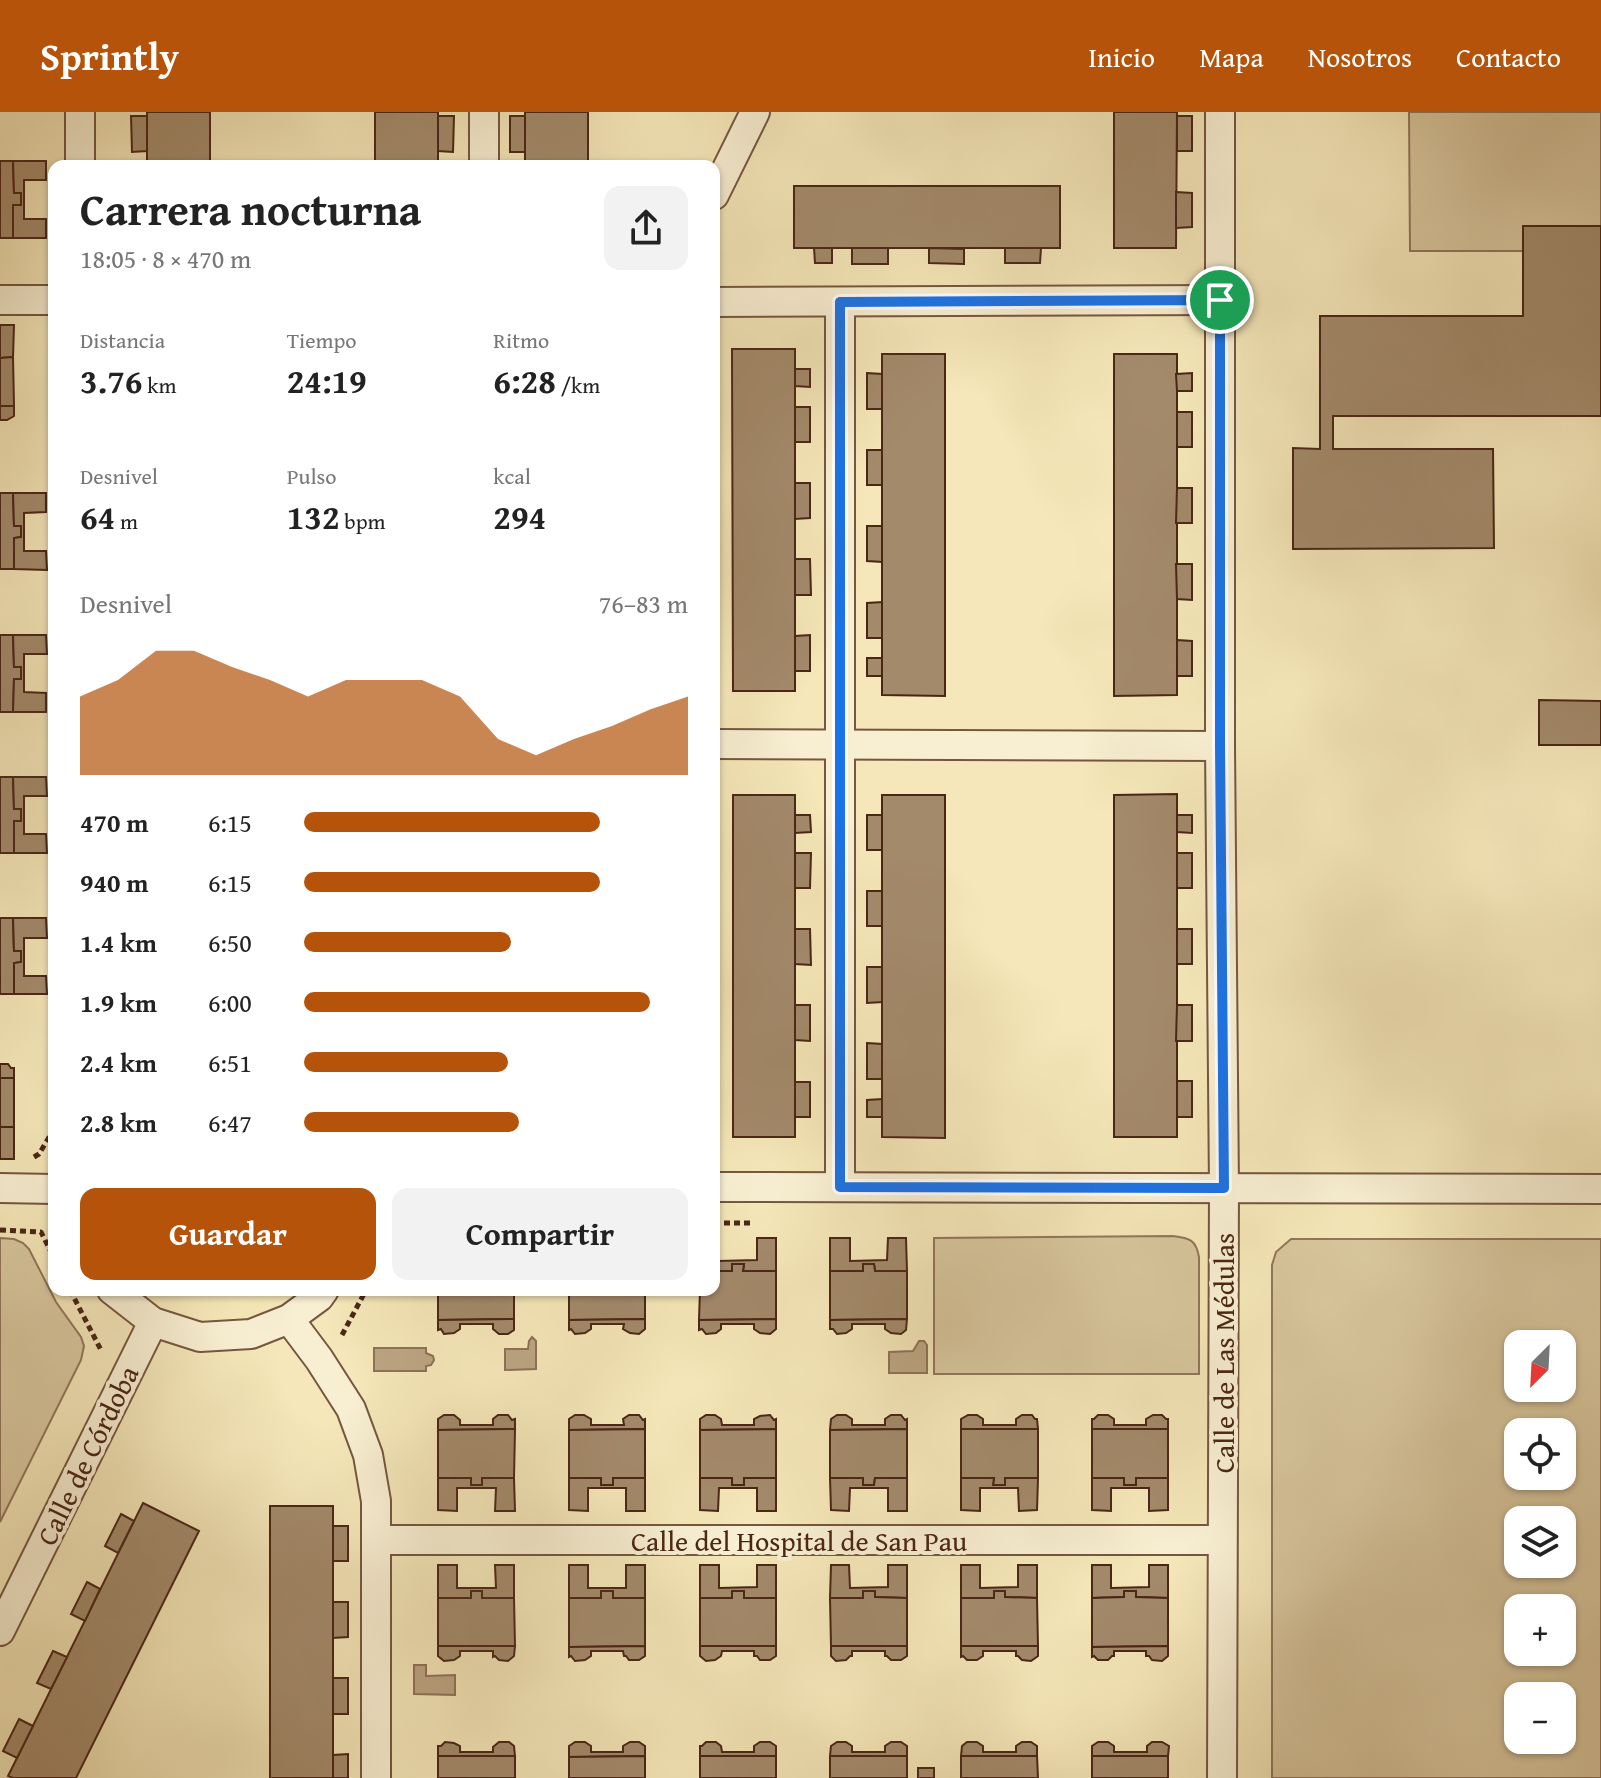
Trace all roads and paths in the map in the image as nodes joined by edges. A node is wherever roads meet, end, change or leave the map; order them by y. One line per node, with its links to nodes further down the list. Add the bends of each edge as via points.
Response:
1 (80, 112): 5 (street)
2 (484, 112): 6 (street)
3 (755, 112): 7 (street)
4 (1220, 112): 10 (street, Calle de Las Médulas)
5 (68, 160)
6 (484, 160)
7 (720, 183)
8 (48, 289): 9 (street)
9 (0, 300)
10 (1220, 300): 12 (street); 15 (street, Calle de Las Médulas)
11 (720, 302): 12 (street)
12 (840, 302): 14 (street)
13 (720, 744): 14 (street)
14 (841, 744): 15 (street); 19 (street)
15 (1220, 746): 21 (street, Calle de Las Médulas)
16 (48, 1139): 17 (path)
17 (39, 1154)
18 (720, 1187): 19 (street)
19 (840, 1187): 21 (street)
20 (0, 1188): 22 (street)
21 (1224, 1188): 23 (street); 35 (street, Calle de Las Médulas)
22 (48, 1189)
23 (1601, 1189)
24 (0, 1230): 25 (path, via 41,1232)
25 (48, 1246)
26 (73, 1296): 33 (path)
27 (120, 1296): 31 (street)
28 (320, 1296): 30 (street)
29 (363, 1296): 32 (path)
30 (289, 1319): 31 (street, via 251,1334 200,1337); 34 (street, via 351,1409 368,1455)
31 (153, 1322): 36 (street, Calle de Córdoba)
32 (338, 1343)
33 (102, 1352)
34 (376, 1540): 35 (street, Calle del Hospital de San Pau); 37 (street)
35 (1222, 1540): 38 (street, Calle de Las Médulas)
36 (0, 1631)
37 (376, 1778)
38 (1222, 1778)

